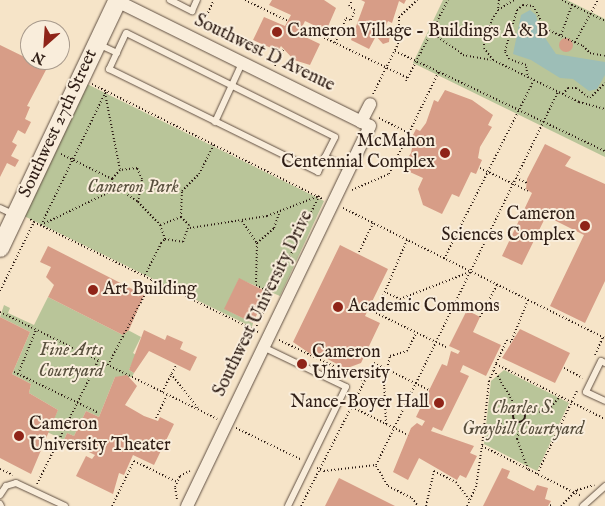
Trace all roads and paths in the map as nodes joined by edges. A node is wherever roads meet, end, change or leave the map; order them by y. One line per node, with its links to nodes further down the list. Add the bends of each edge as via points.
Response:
1 (116, 0): 23 (street, Southwest 27th Street); 30 (street, Southwest D Avenue)
2 (170, 0): 3 (lane, via 192,11)
3 (197, 0)
4 (214, 0): 16 (path)
5 (246, 0): 17 (path)
6 (352, 0): 24 (path, via 349,6 355,10 350,20 346,18)
7 (417, 0): 25 (path, via 399,17 399,42)
8 (448, 0): 20 (path)
9 (499, 0): 14 (path)
10 (514, 0): 14 (path)
11 (562, 0): 13 (path)
12 (598, 0): 15 (path)
13 (572, 5): 15 (path); 21 (path)
14 (498, 10): 28 (path, via 484,34 484,48)
15 (592, 14): 18 (path); 22 (path)
16 (205, 19)
17 (288, 21)
18 (605, 21)
19 (302, 27): 24 (path)
20 (432, 32): 28 (path, via 463,55); 29 (path)
21 (561, 36): 22 (path); 33 (path, via 540,24 540,15 532,6 523,4 517,10 505,51 509,59 526,65)
22 (575, 42): 27 (path, via 590,53)
23 (97, 43): 26 (lane); 46 (street, Southwest 27th Street)
24 (335, 43): 31 (path)
25 (394, 50): 29 (path); 31 (path)
26 (117, 53): 36 (lane, via 126,33); 42 (lane, via 109,69)
27 (605, 56)
28 (493, 60): 33 (path)
29 (418, 61): 31 (path, via 407,80); 32 (path)
30 (242, 63): 36 (lane); 41 (street, Southwest D Avenue, via 344,114)
31 (386, 67): 41 (path)
32 (439, 71): 40 (path); 44 (path)
33 (528, 78): 34 (path)
34 (534, 80): 37 (path); 40 (path)
35 (605, 83): 38 (path, via 590,98 576,88 568,88)
36 (232, 86): 42 (lane); 48 (lane, via 335,137)
37 (558, 92): 38 (path); 43 (path)
38 (563, 94): 39 (path)
39 (605, 109)
40 (519, 110): 43 (path); 53 (path)
41 (366, 113): 44 (path); 50 (street, Southwest University Drive, via 370,126)
42 (215, 122): 48 (lane, via 318,172)
43 (543, 122): 47 (path); 54 (path)
44 (409, 133): 61 (path, via 384,179)
45 (214, 144): 64 (path, via 199,174 182,191)
46 (48, 147): 49 (path); 63 (street, Southwest 27th Street)
47 (605, 151)
48 (326, 158): 50 (lane)
49 (73, 160): 52 (path, via 105,92); 55 (path); 68 (path)
50 (348, 168): 61 (street, Southwest University Drive)
51 (480, 168): 53 (path)
52 (120, 170): 55 (path); 60 (path, via 137,168 141,174)
53 (488, 171): 57 (path); 76 (path)
54 (516, 178): 56 (path); 57 (path)
55 (112, 179): 58 (path)
56 (527, 183)
57 (513, 184): 59 (path); 77 (path)
58 (118, 188): 60 (path); 68 (path)
59 (528, 191)
60 (138, 202): 69 (path)
61 (332, 203): 90 (street, Southwest University Drive)
62 (280, 210): 65 (path); 73 (path, via 274,228); 83 (path, via 318,196)
63 (8, 212): 66 (path); 74 (street, Southwest 27th Street)
64 (181, 217): 69 (path); 70 (path)
65 (242, 221): 70 (path); 73 (path)
66 (34, 222): 68 (path); 81 (path)
67 (373, 223): 75 (path)
68 (41, 225): 78 (path)
69 (160, 225): 71 (path)
70 (190, 228): 71 (path, via 179,244)
71 (165, 239): 78 (path)
72 (407, 240): 82 (path)
73 (257, 243): 83 (path, via 256,285)
74 (0, 248)
75 (359, 252)
76 (444, 258)
77 (470, 272): 82 (path, via 400,299); 92 (path)
78 (145, 275): 79 (path)
79 (154, 279): 88 (path); 99 (path)
80 (497, 285): 86 (path)
81 (0, 291)
82 (386, 292): 89 (path, via 376,312)
83 (272, 293): 88 (path)
84 (528, 300): 98 (path, via 511,342 507,340)
85 (0, 312): 87 (path)
86 (480, 317)
87 (36, 330): 95 (path); 106 (path)
88 (255, 330): 90 (path)
89 (416, 333): 92 (path); 104 (path, via 408,351 390,356)
90 (268, 335): 93 (street, Southwest University Drive); 109 (path)
91 (604, 338): 96 (path)
92 (436, 342): 94 (path); 110 (path)
93 (263, 347): 134 (lane, via 346,387); 149 (street, Southwest University Drive)
94 (448, 348)
95 (98, 361): 99 (path); 115 (path)
96 (591, 362)
97 (605, 363): 116 (lane, via 601,361 586,392)
98 (496, 364): 102 (path); 114 (path)
99 (108, 365): 112 (path)
100 (176, 366): 107 (path)
101 (564, 368): 108 (path)
102 (494, 369): 120 (path); 131 (path)
103 (587, 370): 108 (path)
104 (389, 371): 109 (path, via 374,363); 110 (path); 128 (path, via 384,382)
105 (14, 372): 106 (path)
106 (18, 374): 115 (path)
107 (171, 374): 112 (path); 119 (path)
108 (583, 378): 117 (path)
109 (365, 381): 118 (path)
110 (416, 384): 111 (path); 130 (path)
111 (429, 390)
112 (162, 392): 113 (path)
113 (168, 394): 119 (path); 123 (path)
114 (560, 397): 117 (path); 122 (path, via 549,410)
115 (77, 402): 121 (path); 141 (path)
116 (605, 402)
117 (572, 403): 125 (path); 138 (path)
118 (352, 407): 128 (path); 136 (path)
119 (199, 410): 126 (path)
120 (518, 410): 122 (path); 124 (path)
121 (99, 413)
122 (525, 414): 127 (path)
123 (156, 418)
124 (514, 419): 127 (path); 131 (path)
125 (605, 419)
126 (219, 420)
127 (522, 421): 137 (path, via 517,440)
128 (386, 424): 130 (path)
129 (236, 428): 134 (path)
130 (394, 428): 132 (path); 135 (path)
131 (484, 429): 133 (path)
132 (408, 435)
133 (482, 446): 137 (path); 146 (path, via 476,487)
134 (308, 464): 136 (path); 150 (lane)
135 (376, 465): 136 (path); 152 (path, via 388,486 412,498)
136 (321, 470): 151 (path)
137 (528, 470): 138 (path)
138 (537, 474): 143 (path)
139 (601, 480): 143 (path)
140 (178, 482): 148 (path, via 134,461)
141 (36, 486)
142 (605, 486): 145 (lane)
143 (575, 493): 145 (path); 155 (path)
144 (0, 495): 147 (lane, via 6,486 16,483)
145 (590, 500): 156 (lane)
146 (470, 501): 153 (path, via 456,482 434,471); 154 (path)
147 (65, 506)
148 (112, 506)
149 (187, 506)
150 (288, 506)
151 (302, 506)
152 (418, 506)
153 (426, 506)
154 (467, 506)
155 (561, 506)
156 (583, 506)

